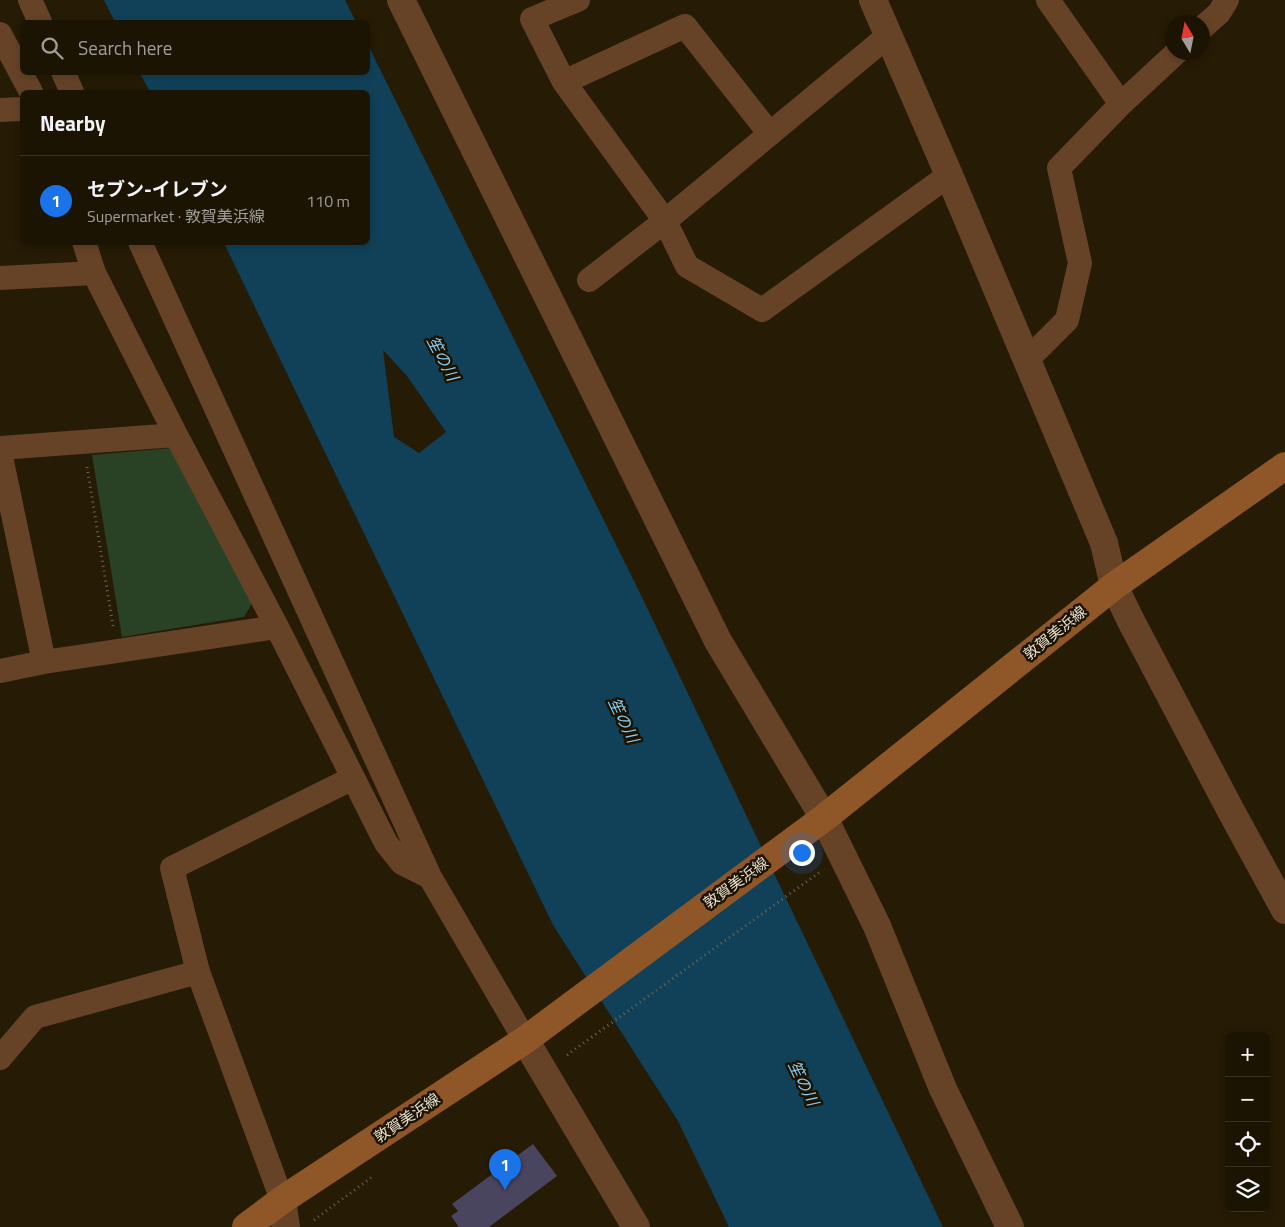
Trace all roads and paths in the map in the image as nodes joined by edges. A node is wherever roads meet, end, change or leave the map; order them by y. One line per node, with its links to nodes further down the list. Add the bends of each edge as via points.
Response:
1 (30, 0): 7 (street)
2 (402, 0): 41 (street, via 718,641)
3 (578, 0): 15 (street, via 532,19)
4 (873, 0): 10 (street)
5 (1048, 0): 18 (street)
6 (1227, 0): 8 (street)
7 (39, 20)
8 (1210, 20)
9 (0, 34): 12 (street)
10 (889, 35): 21 (street); 22 (street)
11 (1168, 60): 18 (street)
12 (20, 71)
13 (22, 75): 16 (street)
14 (64, 75): 17 (street)
15 (564, 82): 21 (street, via 685,26); 23 (street)
16 (30, 90)
17 (71, 90)
18 (1121, 104): 29 (street, via 1058,168 1080,263 1067,320)
19 (20, 109): 20 (street)
20 (0, 110)
21 (770, 134): 23 (street)
22 (949, 175): 23 (street, via 762,310 687,266); 29 (street)
23 (665, 221): 28 (street)
24 (85, 245): 26 (street)
25 (141, 245): 43 (street)
26 (94, 273): 27 (street); 30 (street)
27 (0, 278)
28 (589, 280)
29 (1028, 359): 35 (street, via 1104,543)
30 (176, 435): 31 (street); 36 (street)
31 (82, 442): 32 (street); 37 (path)
32 (0, 448)
33 (0, 452): 38 (street)
34 (1285, 466): 35 (main road, 敦賀美浜線)
35 (1114, 586): 41 (main road, 敦賀美浜線); 44 (street)
36 (277, 628): 37 (street); 40 (street)
37 (117, 652): 38 (street)
38 (44, 662): 39 (street)
39 (0, 671)
40 (353, 778): 43 (street, via 386,843 402,863); 45 (street, via 172,868)
41 (824, 818): 46 (main road, 敦賀美浜線); 53 (street, via 878,926 943,1089)
42 (823, 870): 47 (path)
43 (430, 877): 46 (street)
44 (1285, 910)
45 (198, 972): 48 (street, via 35,1017); 49 (street)
46 (531, 1034): 49 (main road, 敦賀美浜線); 52 (street)
47 (567, 1054)
48 (0, 1058)
49 (282, 1200): 50 (main road, 敦賀美浜線); 51 (street)
50 (246, 1227)
51 (286, 1227)
52 (636, 1227)
53 (1010, 1227)

